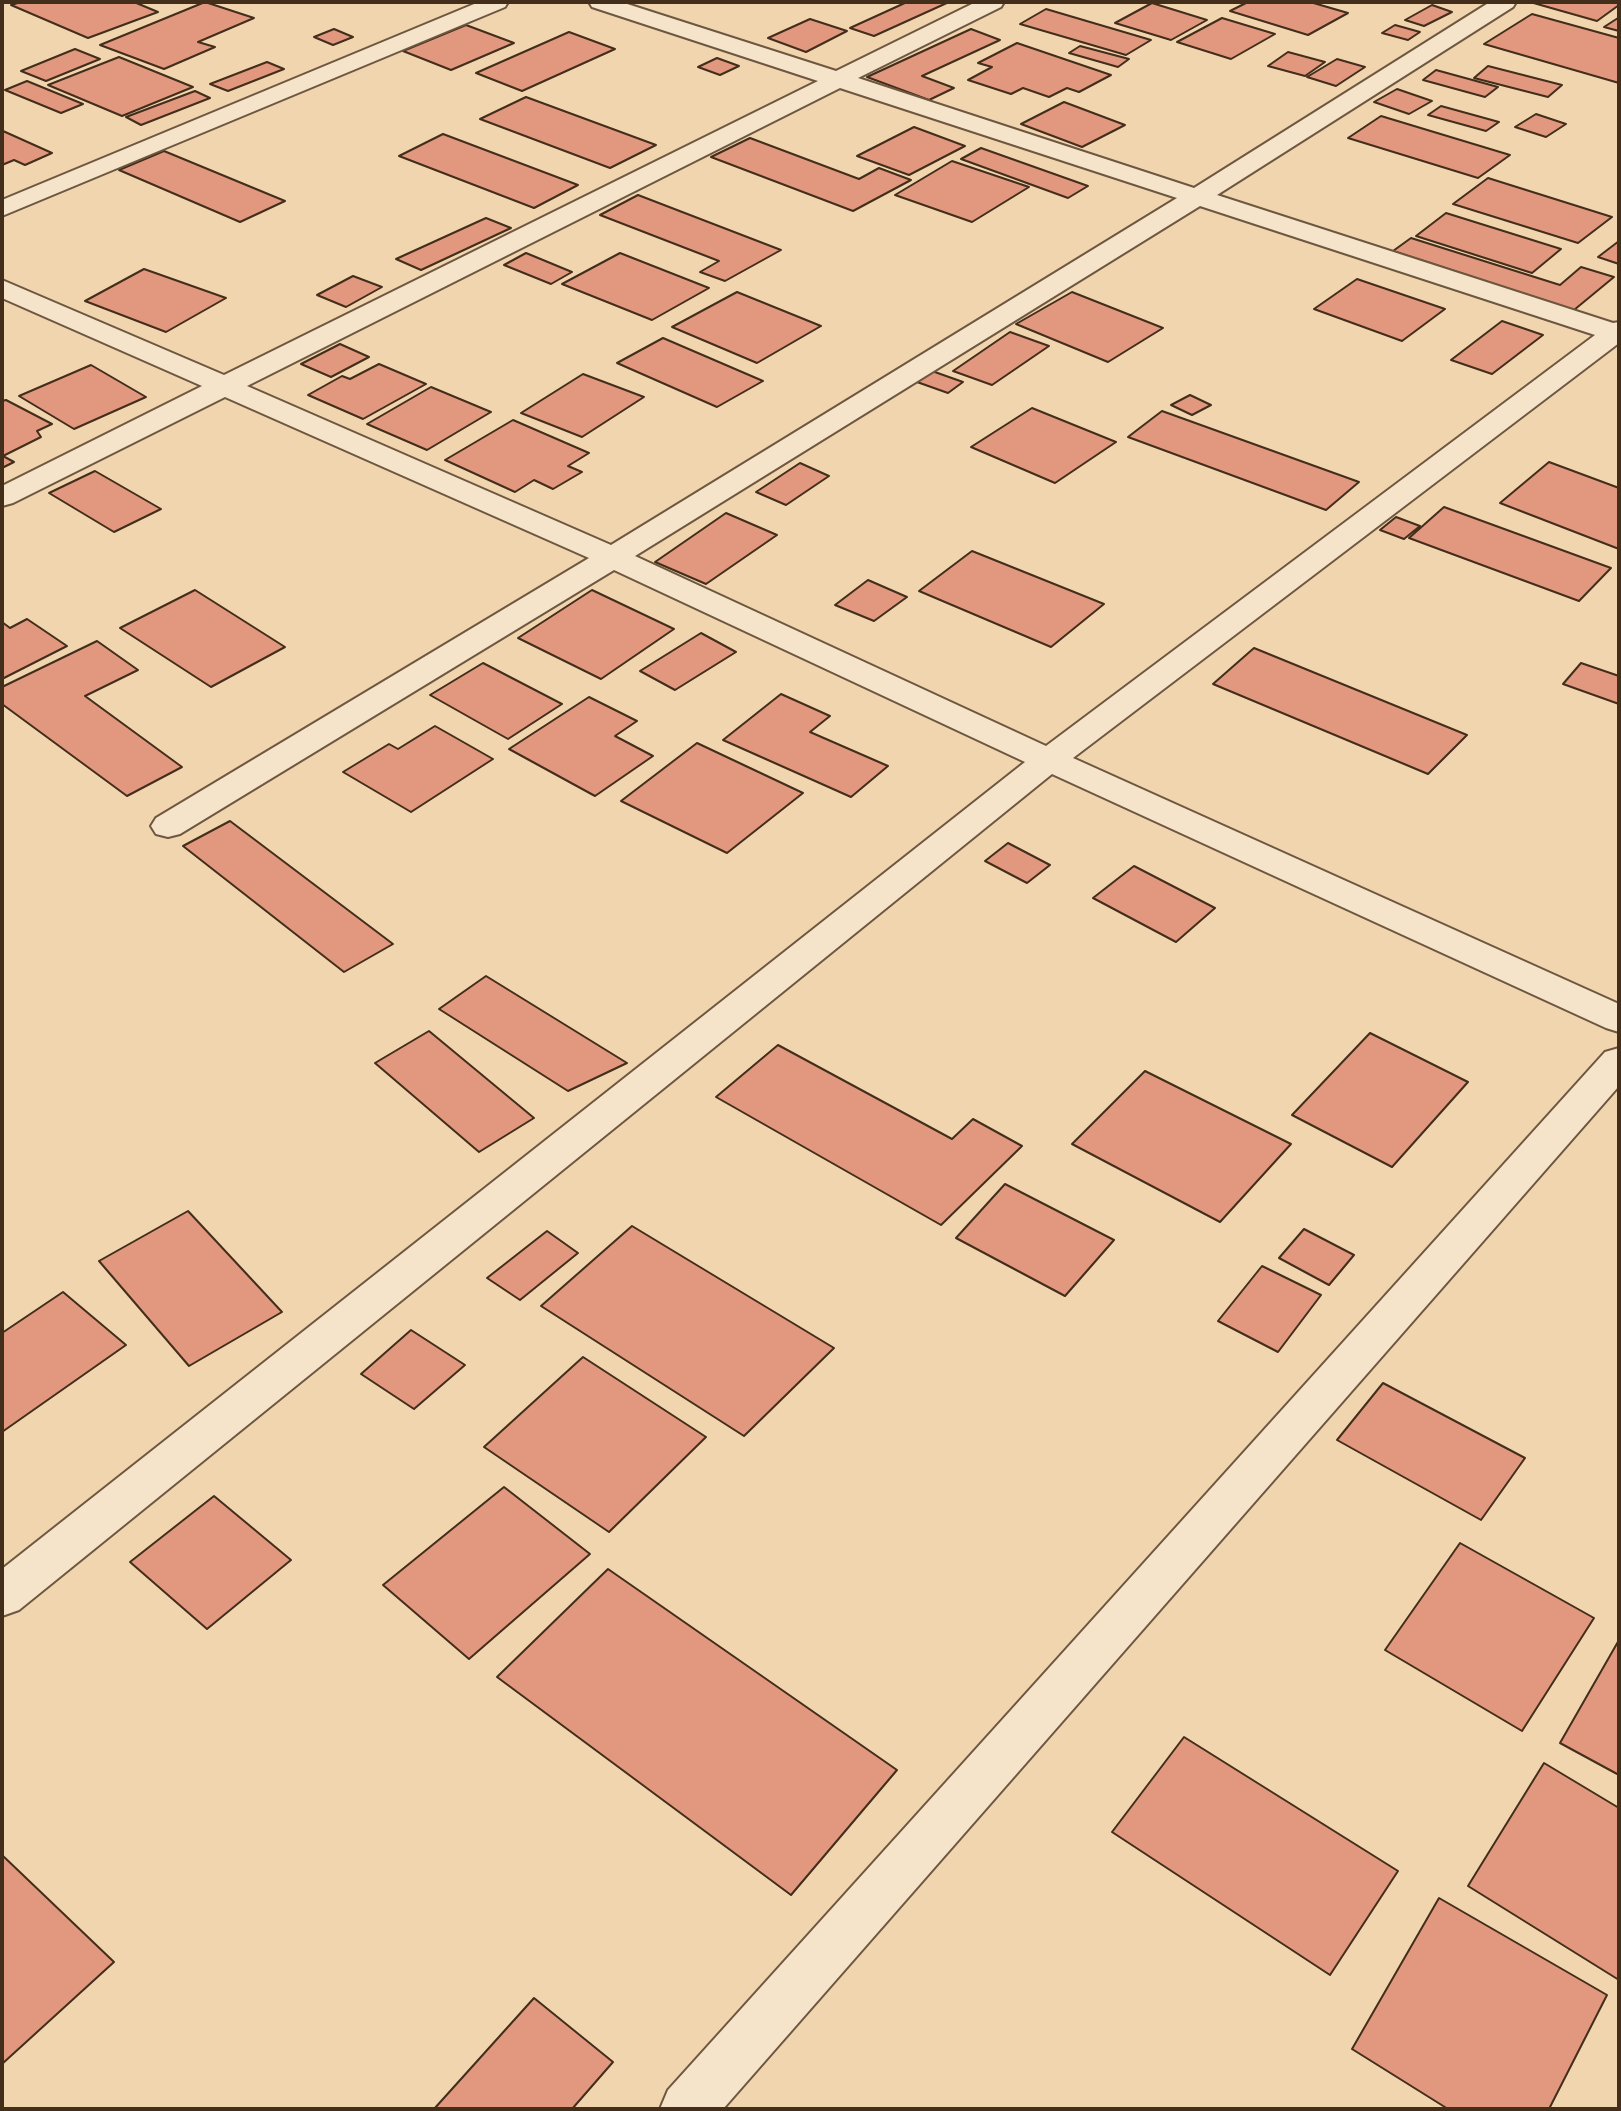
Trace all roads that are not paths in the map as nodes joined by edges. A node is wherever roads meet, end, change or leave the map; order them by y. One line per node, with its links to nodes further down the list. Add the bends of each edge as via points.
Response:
1 (497, 2): 7 (street)
2 (600, 2): 5 (street)
3 (993, 2): 5 (street)
4 (1505, 2): 6 (street)
5 (835, 79): 6 (street); 10 (street)
6 (1199, 197): 9 (street); 12 (street)
7 (2, 209)
8 (2, 288): 10 (street)
9 (1618, 332): 13 (street)
10 (224, 387): 11 (street); 12 (street)
11 (2, 497)
12 (614, 558): 13 (street); 14 (street)
13 (1049, 760): 15 (street); 17 (street)
14 (169, 826)
15 (1619, 1019)
16 (1619, 1061): 18 (street)
17 (2, 1596)
18 (687, 2109)

